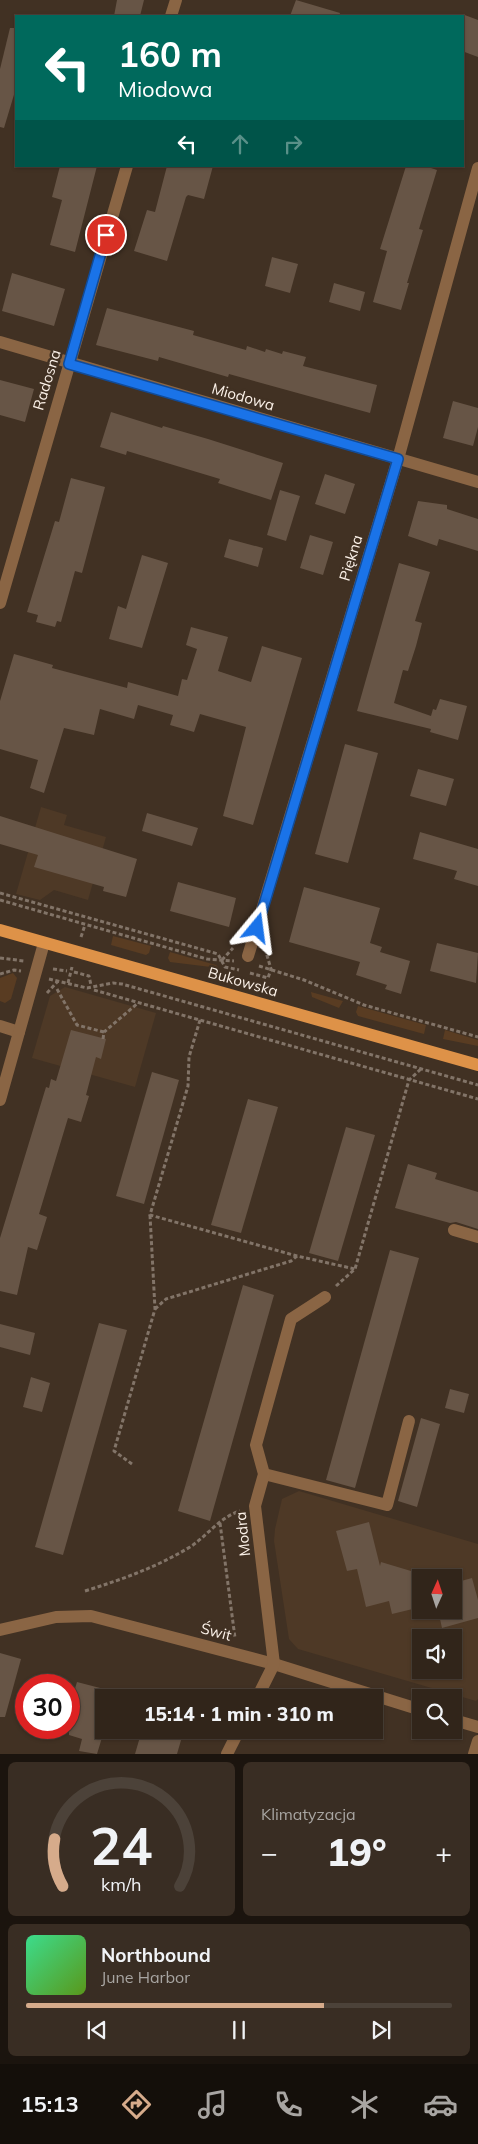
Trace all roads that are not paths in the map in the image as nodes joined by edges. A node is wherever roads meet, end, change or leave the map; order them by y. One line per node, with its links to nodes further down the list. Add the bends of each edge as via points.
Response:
1 (176, 0): 2 (street)
2 (171, 15)
3 (127, 167): 6 (street, Radosna)
4 (478, 168): 7 (street, Piękna)
5 (0, 342): 6 (street, Miodowa)
6 (69, 364): 7 (street, Miodowa); 9 (street, Radosna)
7 (398, 459): 8 (street, Miodowa); 12 (street, Piękna)
8 (478, 482)
9 (0, 603)
10 (0, 930): 11 (main road, Bukowska)
11 (44, 943): 14 (street); 15 (main road, Bukowska)
12 (247, 961)
13 (0, 1026): 14 (street)
14 (19, 1032): 16 (street)
15 (478, 1064)
16 (0, 1100)
17 (454, 1230): 18 (street)
18 (478, 1237)
19 (325, 1297): 21 (street, via 291,1319 256,1445)
20 (409, 1421): 21 (street, via 387,1506)
21 (264, 1474): 23 (street, Modra, via 255,1506)
22 (0, 1630): 23 (street, Świt, via 56,1617 91,1616)
23 (274, 1664): 24 (street); 25 (street, Świt)
24 (261, 1689)
25 (412, 1707)
26 (462, 1722): 27 (street)
27 (478, 1727)
28 (234, 1739): 30 (street)
29 (478, 1741): 31 (street)
30 (226, 1754)
31 (474, 1754)

